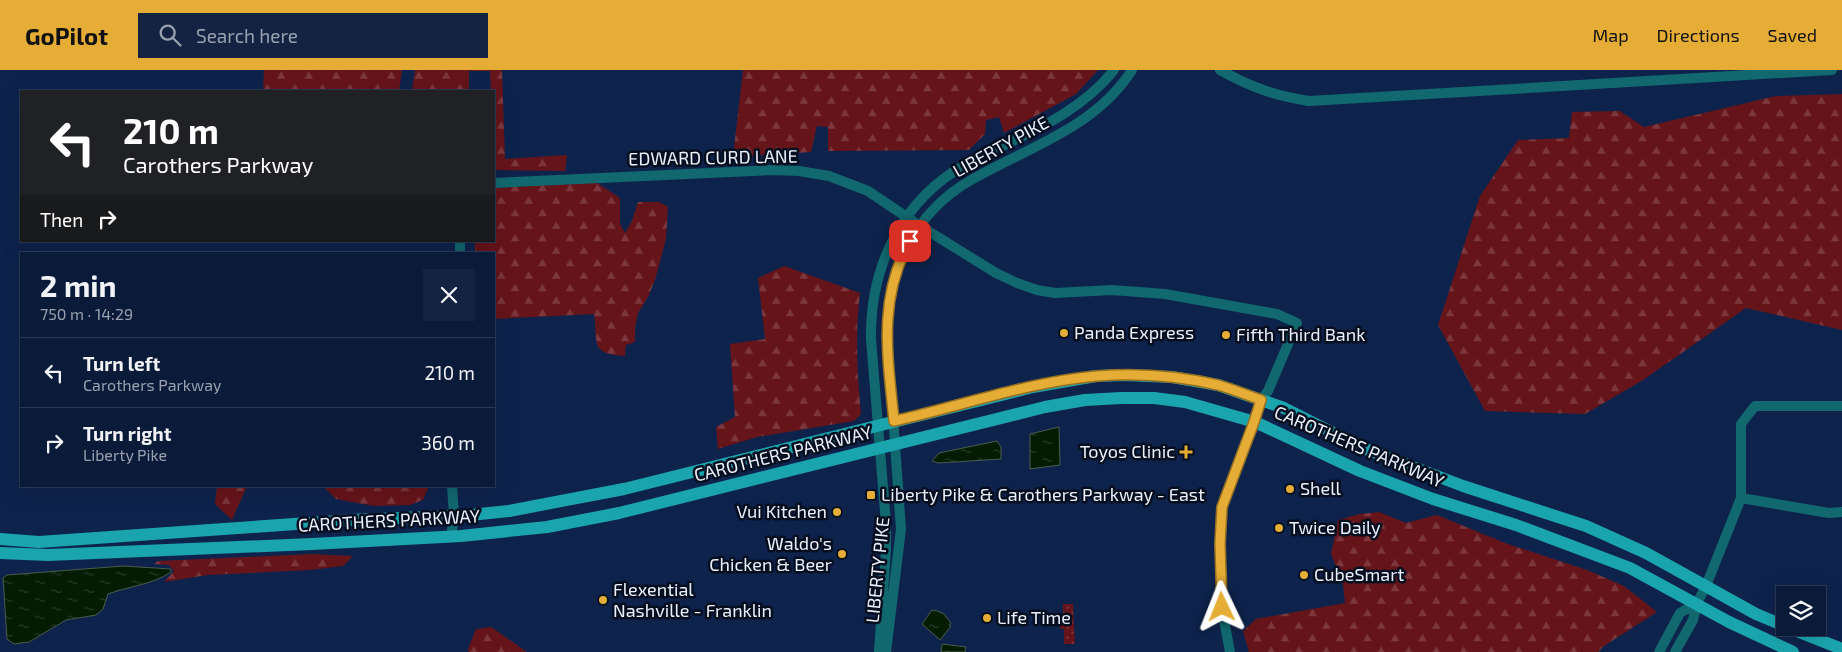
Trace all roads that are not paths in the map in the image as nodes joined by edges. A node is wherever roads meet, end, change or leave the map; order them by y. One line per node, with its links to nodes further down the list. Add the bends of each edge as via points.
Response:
1 (1114, 70): 5 (street, LIBERTY PIKE, via 1077,106)
2 (1132, 70): 6 (street, LIBERTY PIKE, via 1101,107)
3 (1220, 70): 4 (street, via 1263,91 1309,101)
4 (1832, 70)
5 (1004, 146): 6 (street); 8 (street, LIBERTY PIKE, via 952,173 920,200)
6 (1011, 159): 9 (street, LIBERTY PIKE, via 950,194)
7 (495, 183): 8 (street, EDWARD CURD LANE, via 799,171 844,180)
8 (908, 216): 9 (street, EDWARD CURD LANE); 14 (street, LIBERTY PIKE, via 882,265 872,300 871,339)
9 (920, 226): 10 (street, EDWARD CURD LANE, via 996,273 1037,290 1164,294 1276,314 1297,323 1268,391); 12 (street, LIBERTY PIKE, via 903,253 890,289 886,332)
10 (1261, 400): 12 (main road, CAROTHERS PARKWAY, via 1218,385 1172,378 1096,376 1033,387); 13 (street); 24 (main road, CAROTHERS PARKWAY, via 1364,448 1463,486 1586,526 1646,552)
11 (1842, 406): 18 (street, via 1755,406 1741,424)
12 (894, 421): 14 (main road, CAROTHERS PARKWAY); 15 (street, LIBERTY PIKE)
13 (1254, 422): 15 (main road, CAROTHERS PARKWAY, via 1185,402 1154,398 1084,400); 25 (main road, CAROTHERS PARKWAY, via 1388,482 1630,568); 31 (street, via 1222,507 1223,615)
14 (878, 426): 16 (street, LIBERTY PIKE); 20 (main road, CAROTHERS PARKWAY, via 624,489 509,511)
15 (895, 444): 16 (main road, CAROTHERS PARKWAY); 30 (street, LIBERTY PIKE, via 901,529)
16 (879, 448): 21 (main road, CAROTHERS PARKWAY, via 586,520); 29 (street, LIBERTY PIKE, via 886,524)
17 (452, 487): 20 (street)
18 (1741, 498): 19 (street, via 1829,513); 24 (street)
19 (1842, 512)
20 (454, 515): 21 (street); 22 (main road, CAROTHERS PARKWAY, via 39,542)
21 (456, 536): 23 (main road, CAROTHERS PARKWAY, via 48,555)
22 (0, 539)
23 (0, 553)
24 (1706, 586): 25 (street); 26 (main road, CAROTHERS PARKWAY)
25 (1697, 603): 32 (street, via 1680,613); 33 (street, via 1693,620); 34 (main road, CAROTHERS PARKWAY)
26 (1776, 622)
27 (1808, 636): 28 (main road)
28 (1842, 650)
29 (879, 652)
30 (886, 652)
31 (1230, 652)
32 (1659, 652)
33 (1675, 652)
34 (1793, 652)

